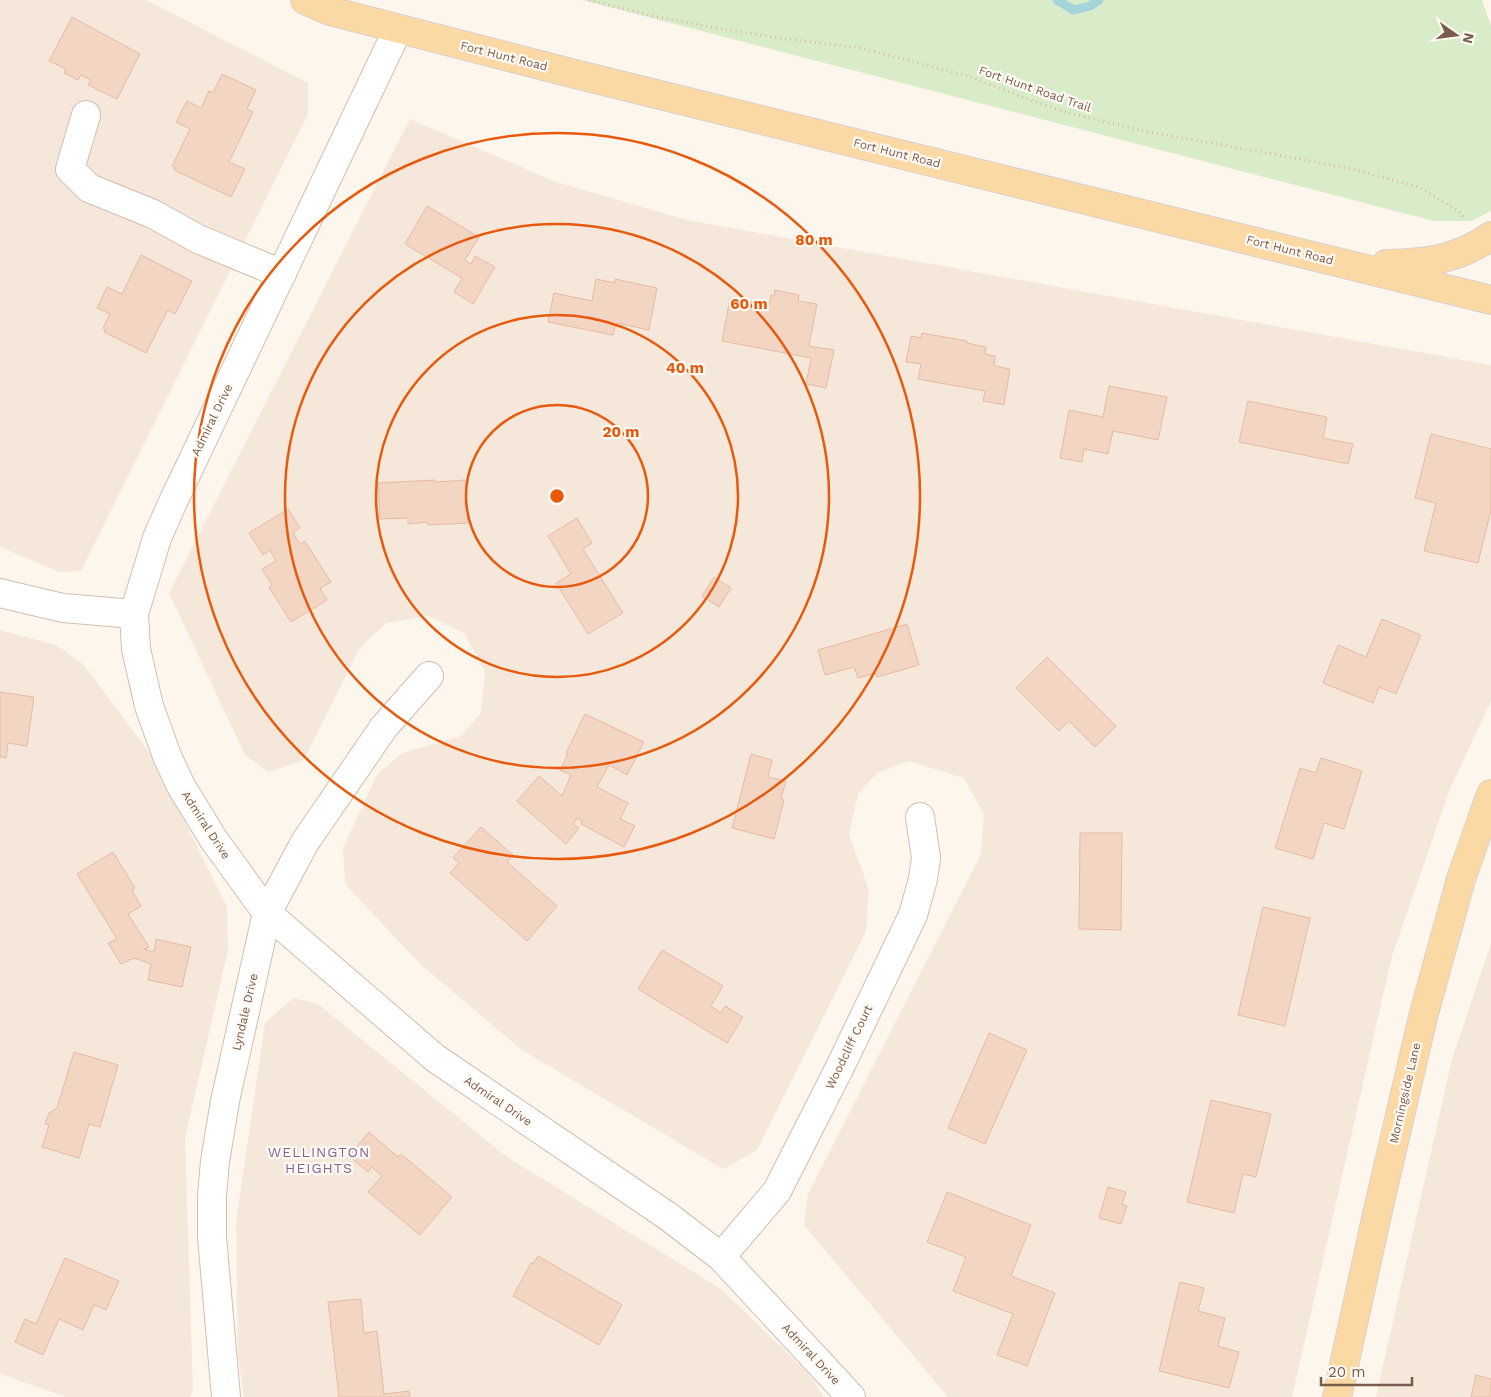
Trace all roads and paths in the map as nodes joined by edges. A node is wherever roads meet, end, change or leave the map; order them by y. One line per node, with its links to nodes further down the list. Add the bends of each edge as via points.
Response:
1 (305, 0): 3 (main road, Fort Hunt Road, via 330,11)
2 (589, 0): 5 (path, Fort Hunt Road Trail, via 721,29 861,48 971,77 1069,113 1143,131 1356,170 1419,187 1461,213)
3 (398, 29): 6 (main road, Fort Hunt Road); 7 (street, Admiral Drive)
4 (86, 115): 7 (street, via 70,169 89,188 154,214 198,239)
5 (1484, 241): 6 (main road, via 1450,258)
6 (1356, 266): 8 (main road, Fort Hunt Road)
7 (282, 274): 10 (street, Admiral Drive, via 168,512)
8 (1491, 300)
9 (0, 593): 10 (street, via 64,608)
10 (134, 614): 14 (street, Admiral Drive, via 136,649 149,706 167,756 214,840)
11 (429, 676): 14 (street, Lyndale Drive, via 384,726 305,842)
12 (1491, 794): 18 (main road, Morningside Lane, via 1461,880 1423,1017)
13 (920, 817): 15 (street, Woodcliff Court, via 926,858 913,915 777,1191)
14 (267, 913): 15 (street, Admiral Drive, via 435,1058 669,1217); 16 (street, Lyndale Drive, via 225,1101 212,1196 212,1237)
15 (721, 1257): 17 (street, Admiral Drive)
16 (226, 1397)
17 (850, 1397)
18 (1337, 1397)

